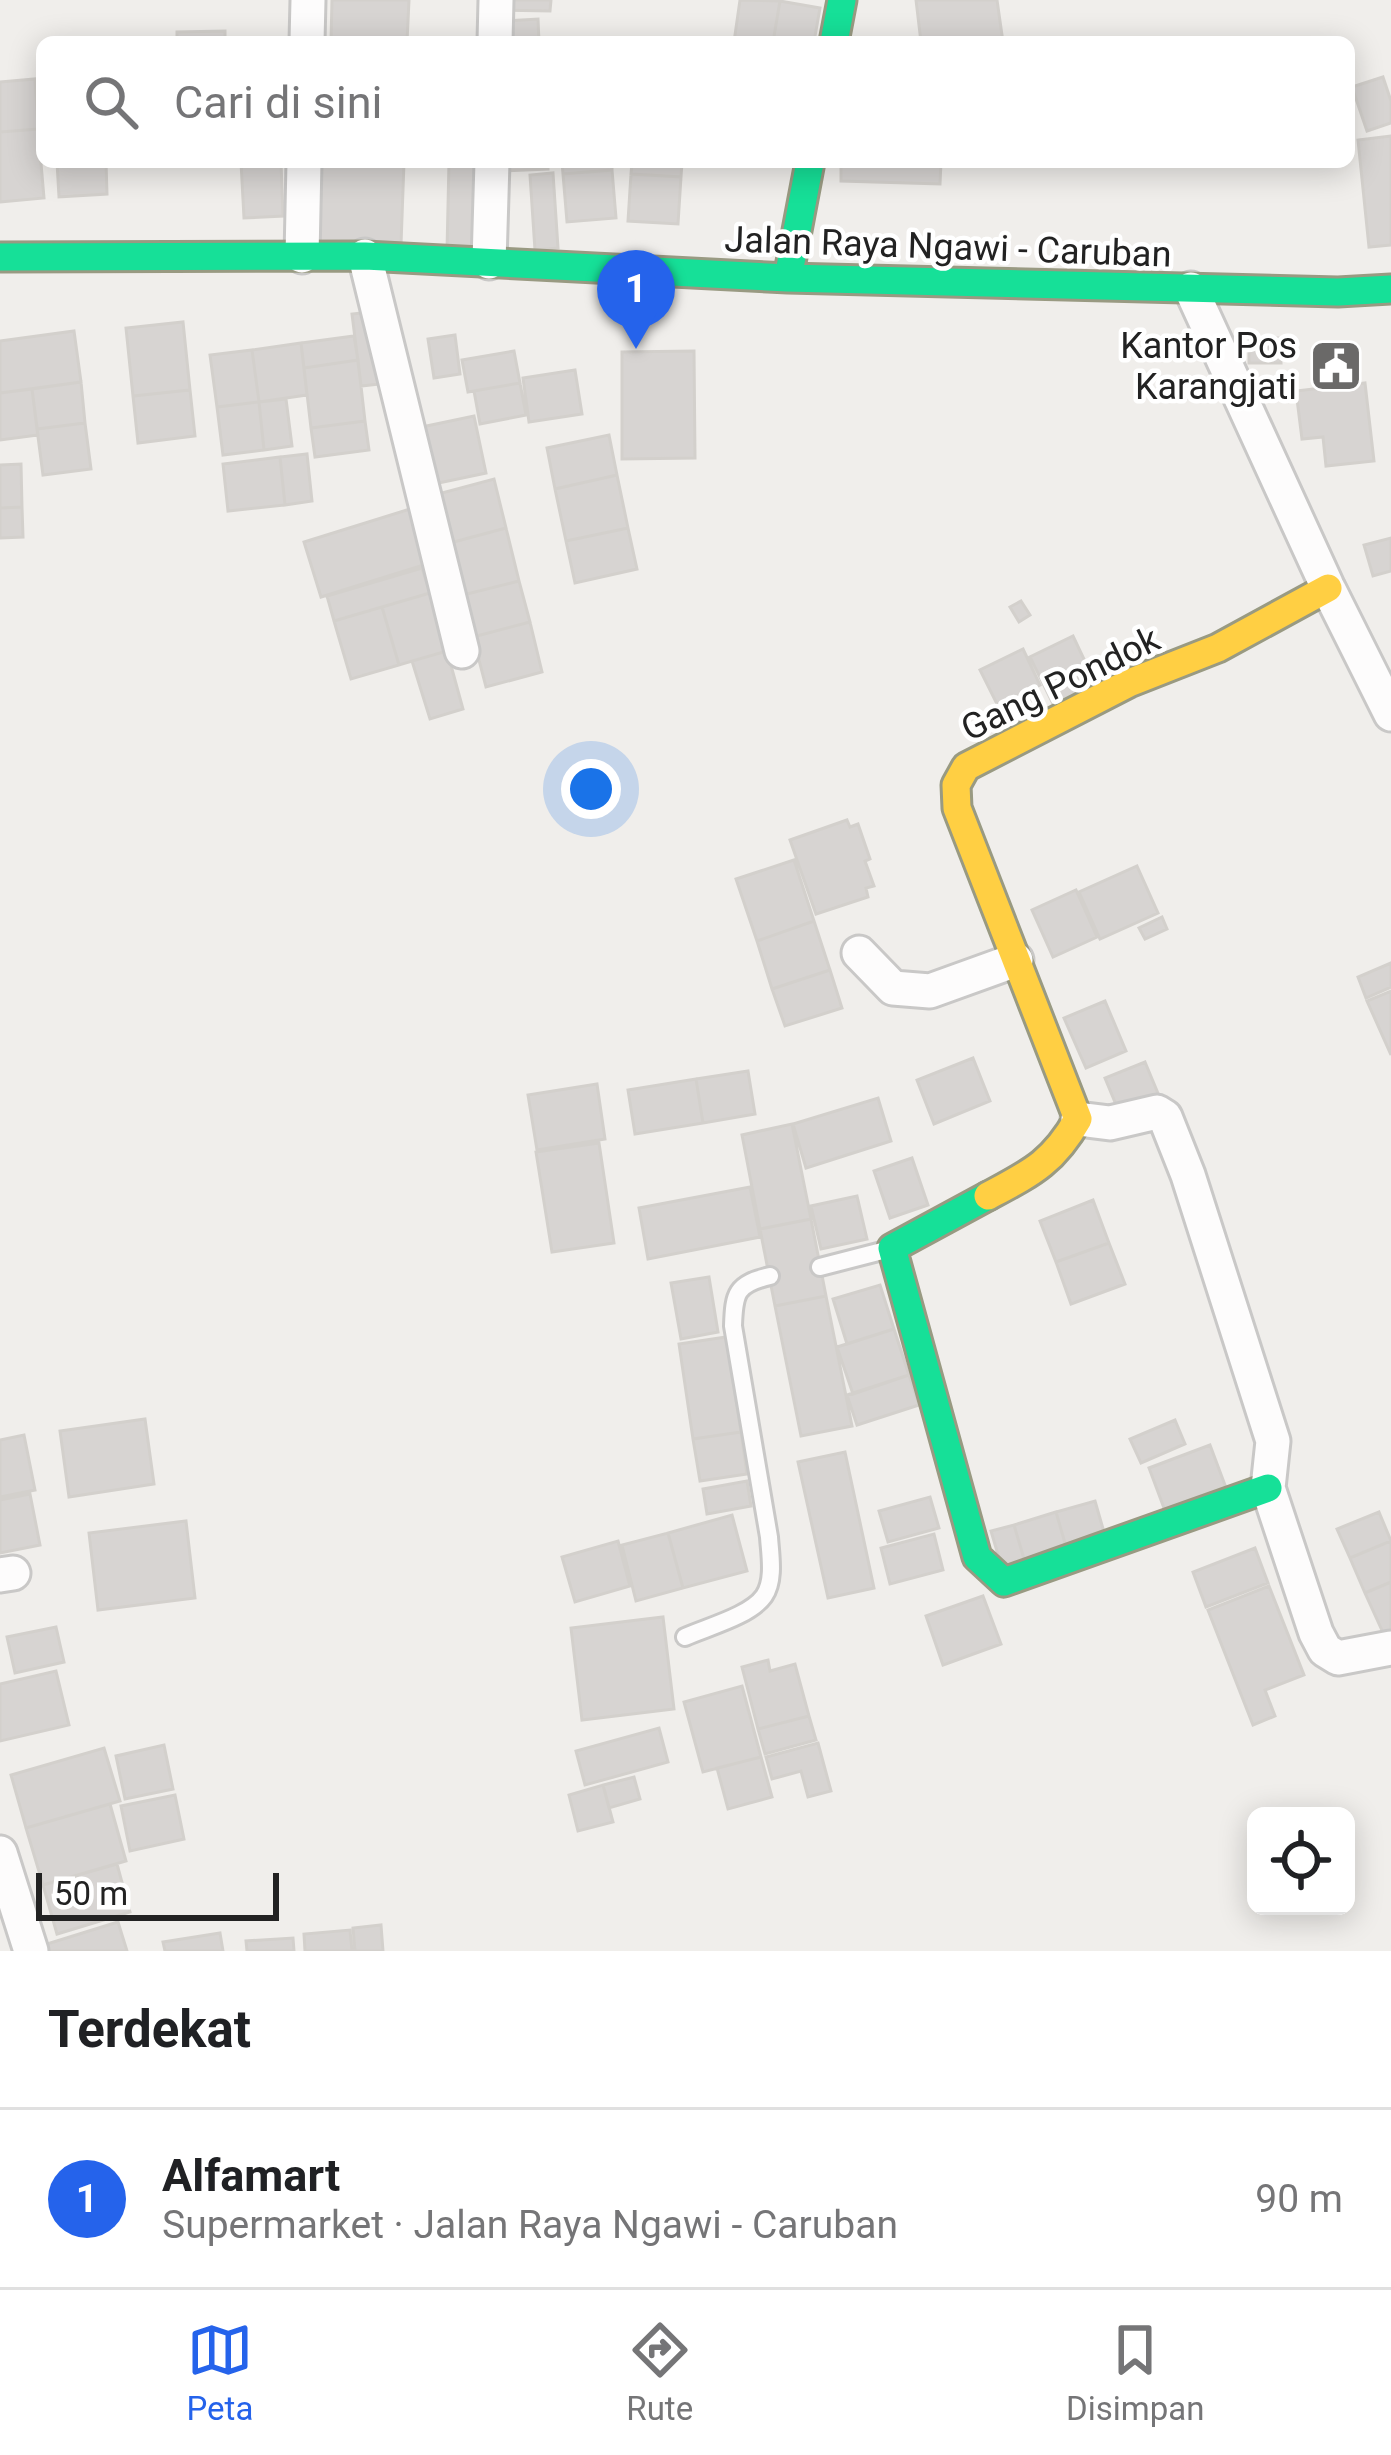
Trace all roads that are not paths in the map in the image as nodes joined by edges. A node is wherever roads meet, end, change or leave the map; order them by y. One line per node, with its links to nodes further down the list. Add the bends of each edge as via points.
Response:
1 (308, 0): 4 (street)
2 (496, 0): 5 (street)
3 (842, 0): 6 (main road)
4 (307, 36)
5 (495, 36)
6 (835, 36)
7 (304, 168): 10 (street)
8 (492, 168): 13 (street)
9 (809, 168): 14 (main road)
10 (302, 256): 11 (main road, Jalan Raya Ngawi - Caruban); 12 (main road, Jalan Raya Ngawi - Caruban)
11 (365, 256): 13 (main road, Jalan Raya Ngawi - Caruban); 18 (street)
12 (0, 257)
13 (489, 262): 14 (main road, Jalan Raya Ngawi - Caruban)
14 (788, 278): 15 (main road, Jalan Raya Ngawi - Caruban)
15 (1191, 289): 16 (main road, Jalan Raya Ngawi - Caruban); 17 (street)
16 (1391, 289)
17 (1328, 588): 19 (street); 21 (main road, Gang Pondok, via 966,767 957,808)
18 (462, 651)
19 (1388, 703)
20 (860, 953): 21 (street, via 893,988 930,991)
21 (1016, 960): 22 (main road, Gang Pondok)
22 (1078, 1119): 23 (main road, via 1044,1166); 26 (street, via 1110,1123 1157,1112 1170,1126 1273,1441)
23 (892, 1248): 24 (lane); 26 (main road, via 970,1539 1004,1582)
24 (820, 1267)
25 (770, 1276): 27 (lane, via 740,1288 733,1326 771,1570 764,1595 745,1610)
26 (1268, 1488): 28 (street, via 1325,1650 1338,1658)
27 (685, 1637)
28 (1391, 1648)
29 (0, 1853): 30 (street)
30 (31, 1951)

